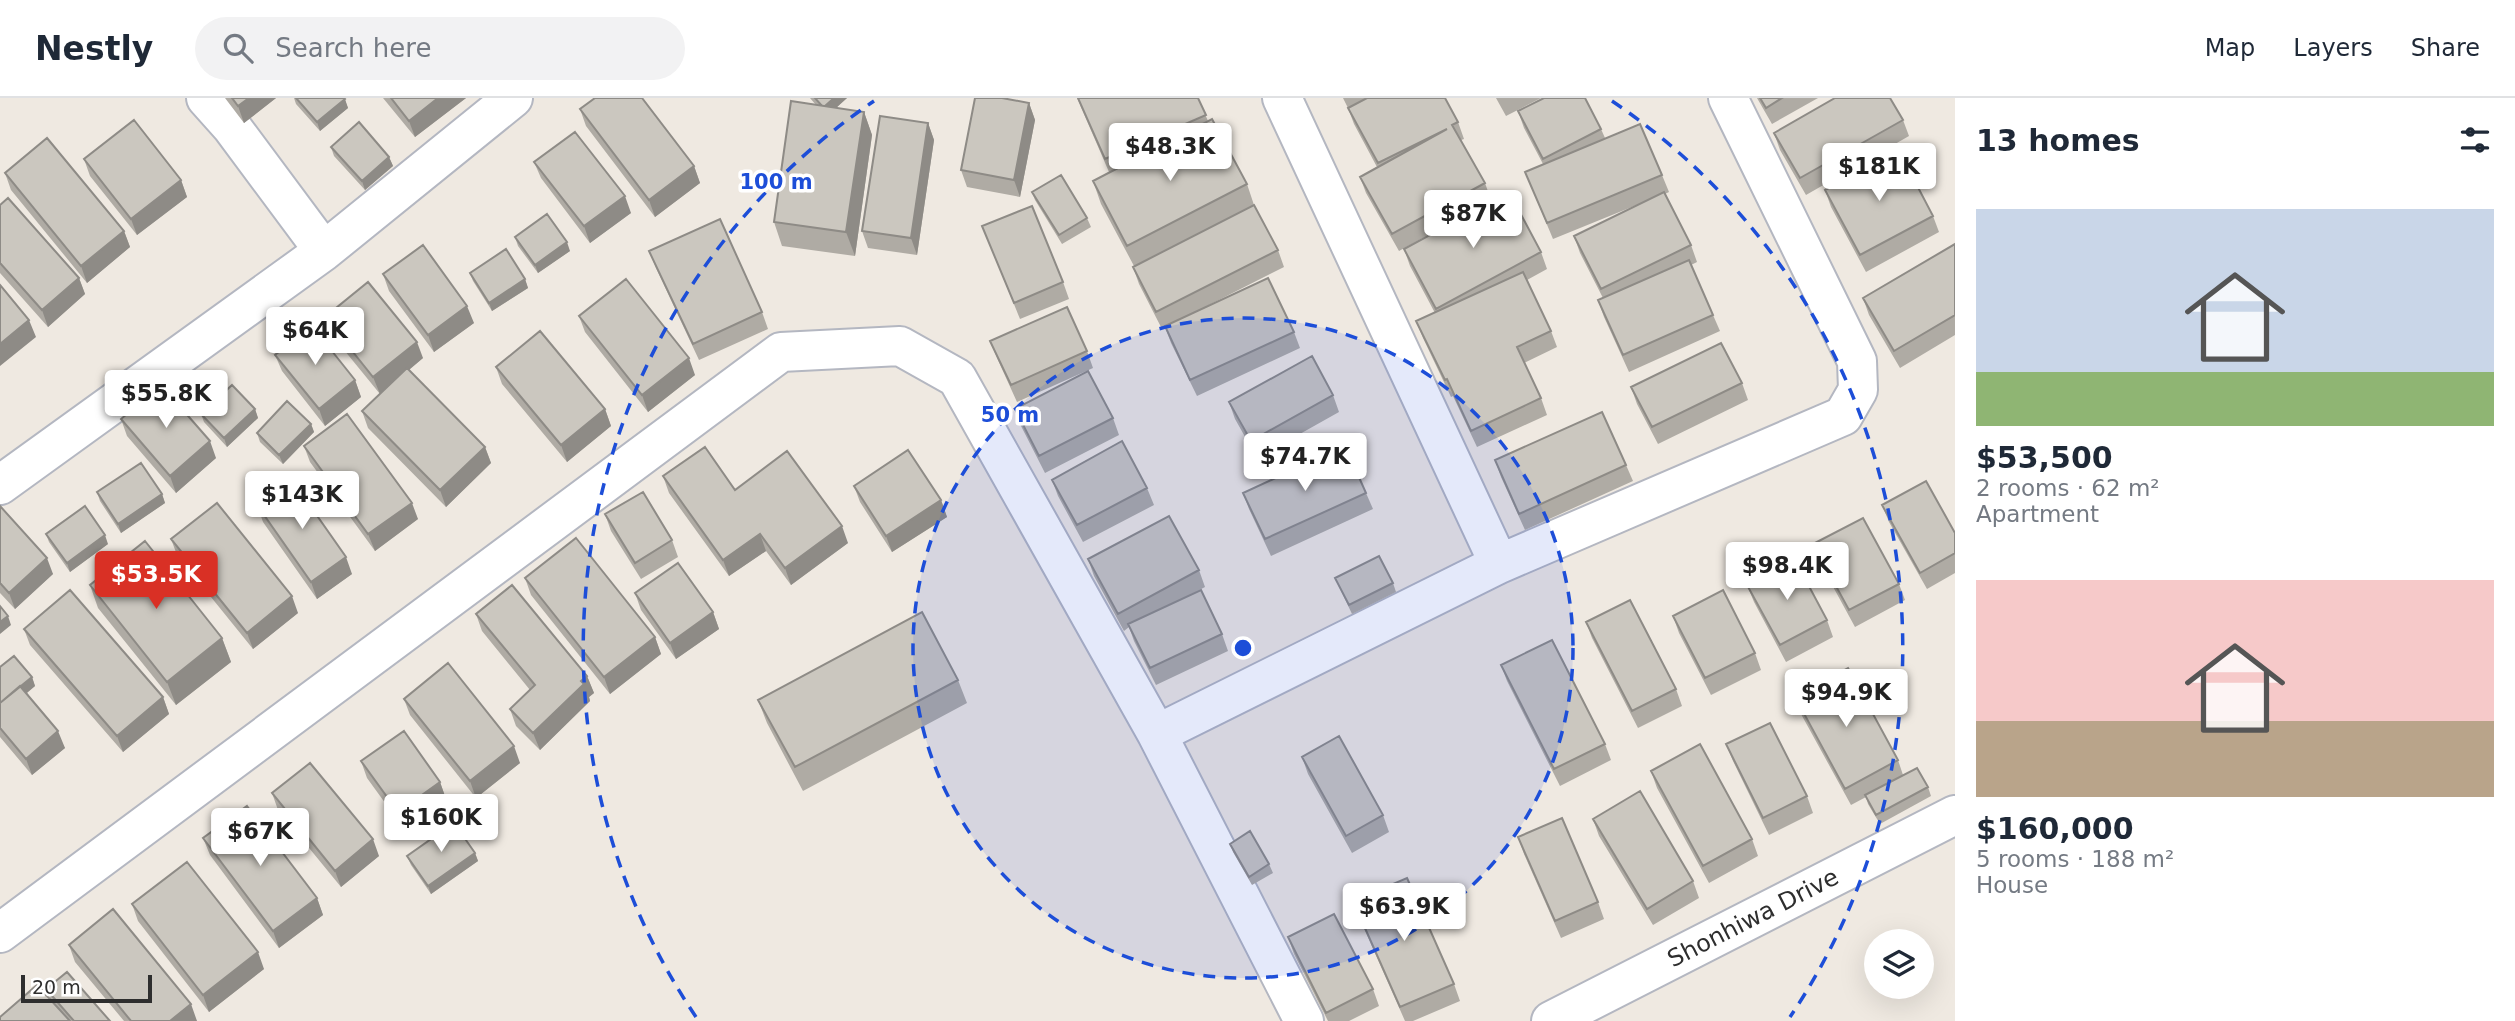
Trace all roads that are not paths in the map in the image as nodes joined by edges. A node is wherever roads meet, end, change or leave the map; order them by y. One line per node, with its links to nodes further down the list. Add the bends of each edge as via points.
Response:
1 (206, 98): 5 (street)
2 (513, 98): 5 (street)
3 (1282, 98): 7 (street)
4 (1728, 98): 7 (street, via 1857,361 1858,390 1843,415)
5 (324, 251): 6 (street)
6 (0, 485)
7 (1499, 564): 8 (street)
8 (1157, 734): 10 (street, via 957,378 900,346 781,352); 11 (street)
9 (1955, 815): 12 (street, Shonhiwa Drive)
10 (0, 933)
11 (1304, 1021)
12 (1551, 1021)

